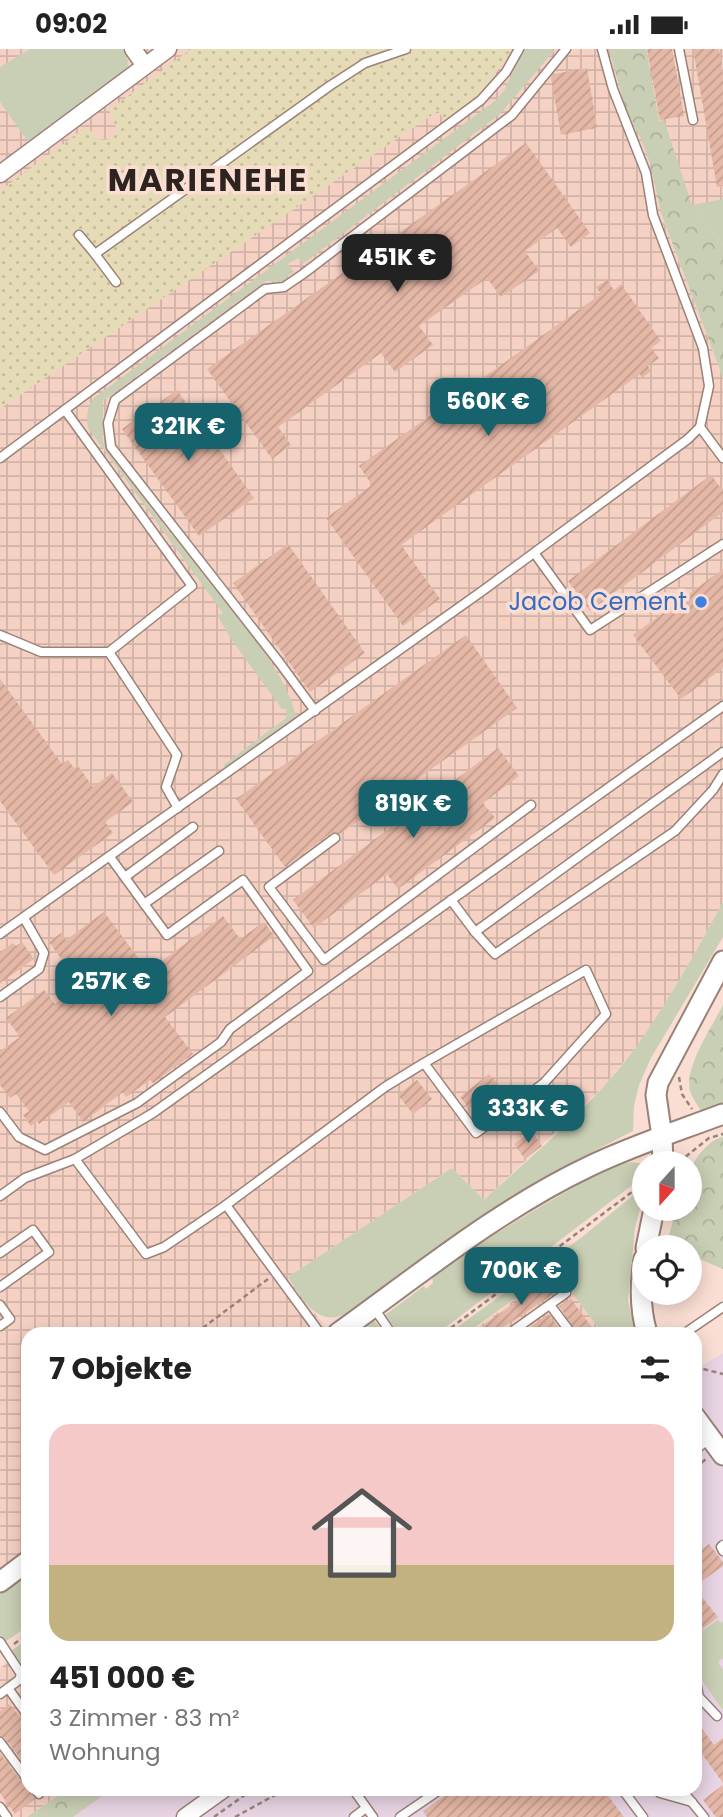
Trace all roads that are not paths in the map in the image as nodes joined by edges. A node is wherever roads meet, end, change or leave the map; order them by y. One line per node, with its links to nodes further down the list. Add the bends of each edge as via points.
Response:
1 (133, 49): 8 (street)
2 (168, 49): 8 (street)
3 (406, 49): 12 (lane, via 365,63 331,85)
4 (519, 49): 14 (lane, via 481,100)
5 (566, 49): 23 (lane, via 512,115 303,274 284,287 265,289 115,400 108,423 111,447)
6 (602, 49): 15 (lane, via 646,173 653,215 703,348 709,386)
7 (679, 49): 9 (lane)
8 (145, 66): 10 (street)
9 (693, 120)
10 (0, 174)
11 (79, 235): 12 (lane)
12 (95, 254): 13 (lane)
13 (116, 282)
14 (65, 410): 16 (lane); 21 (lane, via 192,586)
15 (700, 427): 17 (lane); 19 (lane)
16 (0, 458)
17 (723, 458)
18 (723, 544): 19 (lane, via 590,630)
19 (534, 554): 23 (lane)
20 (0, 635): 21 (lane, via 41,652)
21 (109, 652): 27 (lane, via 177,755 166,787)
22 (723, 705): 33 (lane)
23 (315, 711): 27 (lane)
24 (723, 752): 36 (lane)
25 (723, 774): 36 (lane, via 676,831 495,954)
26 (531, 805): 29 (lane, via 324,960 269,887)
27 (178, 808): 31 (lane)
28 (193, 827): 32 (lane)
29 (335, 838)
30 (219, 851): 34 (lane)
31 (110, 857): 32 (lane); 35 (lane)
32 (125, 877): 34 (lane)
33 (451, 900): 36 (lane); 45 (lane, via 153,1112)
34 (144, 904): 41 (lane, via 167,935 243,880 308,971 137,1103 44,1150 19,1137)
35 (24, 918): 37 (lane); 39 (lane, via 44,953 39,969)
36 (475, 932)
37 (0, 934)
38 (723, 961): 43 (street, via 658,1083)
39 (0, 997)
40 (424, 1063): 40 (lane, via 476,1133 544,1083 606,1014 586,970); 47 (lane)
41 (0, 1112)
42 (723, 1114): 43 (street)
43 (663, 1137): 44 (street); 55 (street, via 588,1167 513,1209)
44 (663, 1151)
45 (75, 1159): 46 (lane, via 25,1178); 47 (lane, via 146,1254)
46 (0, 1196)
47 (226, 1205): 57 (lane)
48 (0, 1253): 49 (lane, via 33,1230 49,1252)
49 (0, 1287)
50 (566, 1293): 51 (lane)
51 (550, 1304): 60 (lane); 61 (lane)
52 (0, 1305): 56 (lane, via 10,1319)
53 (642, 1305): 62 (street)
54 (723, 1307): 63 (lane)
55 (374, 1308): 58 (street); 59 (lane)
56 (0, 1326)
57 (316, 1327)
58 (347, 1327)
59 (387, 1327)
60 (526, 1327)
61 (567, 1327)
62 (645, 1327)
63 (694, 1327)
64 (702, 1441): 65 (street)
65 (723, 1455)
66 (723, 1545): 67 (lane)
67 (723, 1551)
68 (21, 1566): 69 (street)
69 (0, 1581)
70 (0, 1642): 71 (lane, via 21,1674)
71 (8, 1688): 72 (lane); 74 (lane)
72 (0, 1694)
73 (702, 1700): 75 (lane)
74 (21, 1706)
75 (717, 1716)
76 (0, 1742): 77 (lane)
77 (21, 1770)
78 (214, 1796): 88 (street)
79 (357, 1796): 86 (lane)
80 (431, 1796): 91 (lane)
81 (627, 1796): 92 (lane)
82 (671, 1796): 84 (lane)
83 (687, 1796): 84 (lane)
84 (692, 1802): 93 (lane)
85 (0, 1807): 87 (lane)
86 (366, 1808): 89 (lane); 90 (lane)
87 (8, 1817)
88 (184, 1817)
89 (354, 1817)
90 (373, 1817)
91 (400, 1817)
92 (643, 1817)
93 (704, 1817)

